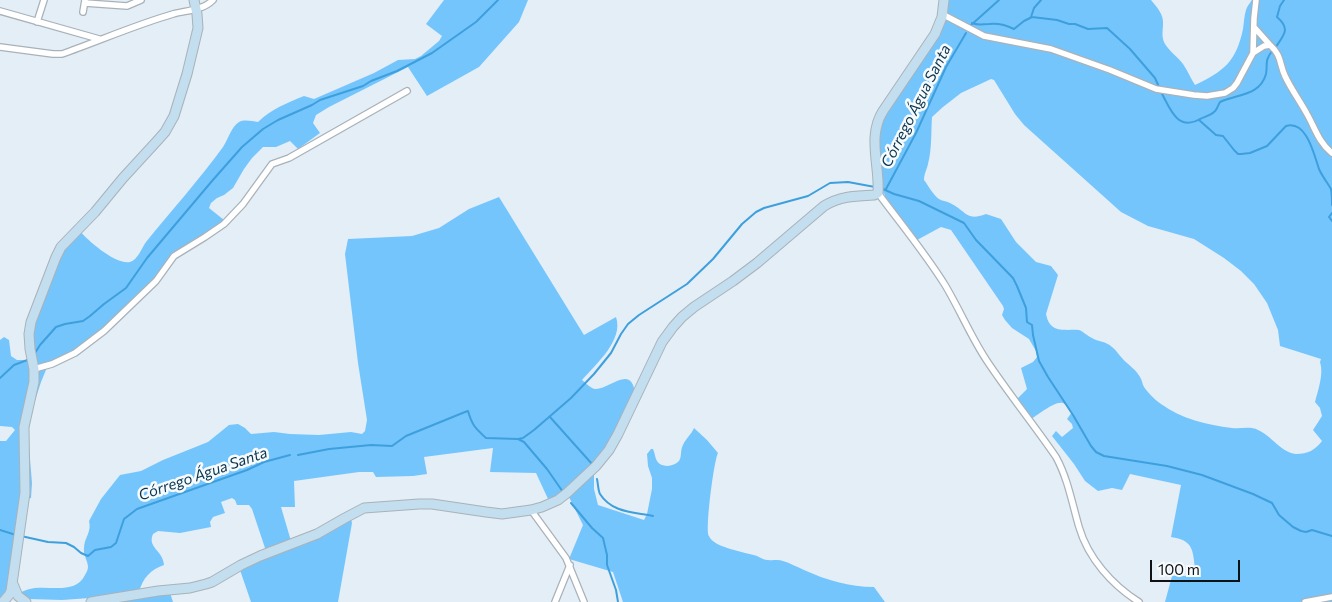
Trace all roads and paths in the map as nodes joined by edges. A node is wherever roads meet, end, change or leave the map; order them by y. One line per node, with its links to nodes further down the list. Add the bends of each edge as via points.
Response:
1 (44, 0): 12 (street)
2 (141, 0): 7 (street, via 127,6)
3 (200, 0): 8 (street)
4 (213, 0): 8 (street, via 207,6)
5 (944, 0): 11 (street)
6 (1256, 0): 13 (street)
7 (85, 2): 10 (street)
8 (197, 6): 14 (street); 21 (street, via 198,28 193,50 170,124 56,257 31,322 29,334)
9 (0, 11): 12 (street)
10 (83, 12)
11 (942, 14): 17 (street, via 984,36 1051,49 1156,89 1201,96 1228,92 1237,83); 20 (street, via 932,38 878,120 875,131)
12 (38, 22): 14 (street)
13 (1254, 27): 16 (street); 17 (street)
14 (100, 40): 15 (street, via 59,55)
15 (0, 47)
16 (1273, 48): 17 (street, via 1261,48); 19 (street, via 1323,145)
17 (1253, 53)
18 (407, 91): 21 (street, via 289,158 272,164 232,218 177,253 156,281 104,331 75,353)
19 (1332, 153)
20 (878, 193): 22 (street, via 847,196 824,206 757,263 687,312 662,342 609,450 563,496); 31 (street, via 933,266 986,359 1056,457 1092,556 1116,584)
21 (34, 369): 24 (street, via 34,388 24,427 26,485)
22 (531, 510): 23 (street); 28 (street, via 495,513 432,504 364,508 318,534 254,558 212,582)
23 (570, 565): 29 (street); 30 (street)
24 (13, 584): 26 (street, via 11,593); 27 (street, via 16,594)
25 (1332, 597): 32 (street)
26 (3, 602)
27 (26, 602)
28 (91, 602)
29 (555, 602)
30 (584, 602)
31 (1139, 602)
32 (1305, 602)

